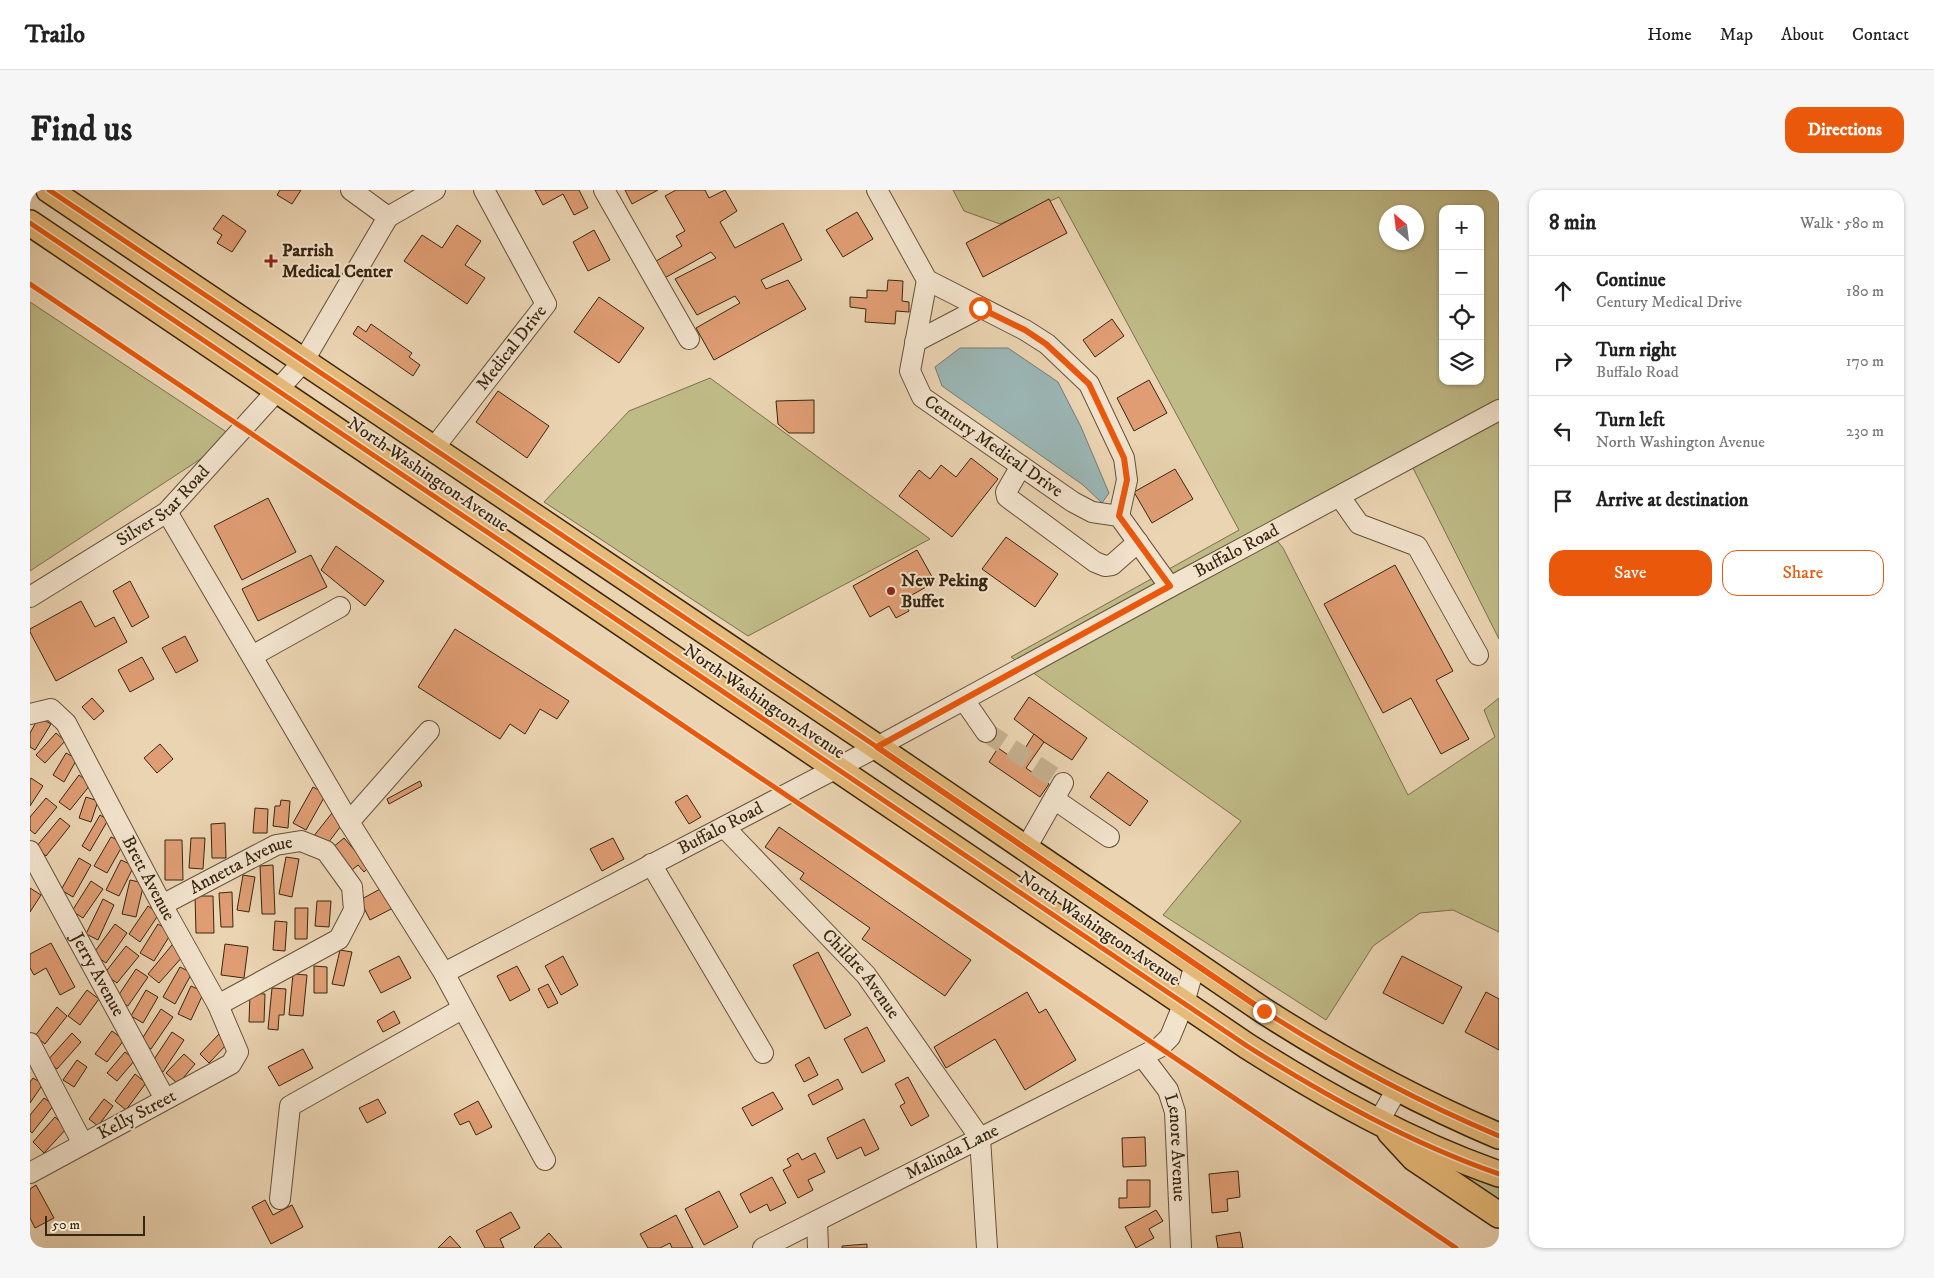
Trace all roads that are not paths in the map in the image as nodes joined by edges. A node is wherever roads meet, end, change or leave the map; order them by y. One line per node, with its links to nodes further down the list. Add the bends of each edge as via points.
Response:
1 (49, 190): 13 (main road, North Washington Avenue)
2 (351, 190): 7 (street)
3 (435, 190): 7 (street)
4 (484, 190): 16 (street, Medical Drive, via 546,304)
5 (604, 190): 11 (street)
6 (877, 190): 9 (street)
7 (388, 217): 13 (street, Silver Star Road)
8 (30, 223): 14 (main road, North Washington Avenue)
9 (927, 280): 10 (street); 12 (street, Century Medical Drive)
10 (980, 308): 12 (street); 20 (street, via 1046,344 1089,384 1124,458 1127,480)
11 (689, 339)
12 (915, 342): 17 (street, Century Medical Drive, via 910,371 922,397)
13 (304, 362): 14 (street, Silver Star Road); 16 (main road, North Washington Avenue)
14 (278, 391): 19 (street, Silver Star Road); 32 (main road, North Washington Avenue)
15 (1499, 410): 18 (street, Buffalo Road)
16 (433, 448): 31 (main road, North Washington Avenue)
17 (1021, 466): 20 (street, Century Medical Drive, via 1092,512); 21 (street, via 1006,497 1095,562 1112,565)
18 (1340, 497): 22 (street, Buffalo Road); 25 (street, via 1359,524 1417,546)
19 (167, 512): 23 (street, Silver Star Road); 26 (street)
20 (1119, 516): 21 (street)
21 (1138, 542): 22 (street)
22 (1170, 586): 27 (street, Buffalo Road)
23 (30, 597)
24 (340, 607): 26 (street)
25 (1478, 655)
26 (252, 656): 33 (street)
27 (964, 700): 30 (street); 31 (street, Buffalo Road)
28 (30, 714): 39 (street, Brett Avenue, via 51,709 66,723)
29 (429, 731): 33 (street)
30 (986, 732)
31 (877, 747): 32 (street, Buffalo Road); 36 (main road, North Washington Avenue)
32 (836, 767): 34 (street, Buffalo Road); 42 (main road, North Washington Avenue)
33 (349, 822): 41 (street)
34 (724, 827): 38 (street, Buffalo Road); 53 (street, Childre Avenue, via 866,975)
35 (1109, 837): 36 (street, via 1058,791)
36 (1026, 848): 40 (main road, North Washington Avenue)
37 (30, 852): 50 (street, Jerry Avenue)
38 (651, 864): 41 (street, Buffalo Road); 47 (street)
39 (162, 905): 43 (street, Brett Avenue); 43 (street, Annetta Avenue, via 276,845 301,842 326,851 352,887 354,910 338,939)
40 (1195, 964): 42 (street, Malinda Lane); 49 (main road, North Washington Avenue, via 1294,1030)
41 (444, 973): 44 (street)
42 (1184, 1003): 48 (street, Malinda Lane, via 1170,1037); 51 (main road, North Washington Avenue, via 1279,1066)
43 (218, 1005): 46 (street, Brett Avenue)
44 (462, 1009): 55 (street); 58 (street, via 290,1106)
45 (30, 1043): 54 (street)
46 (238, 1052): 50 (street, Kelly Street, via 231,1064)
47 (763, 1053)
48 (1143, 1057): 53 (street, Malinda Lane); 64 (street, Lenore Avenue, via 1168,1090 1175,1112)
49 (1397, 1089): 51 (street); 52 (main road, North Washington Avenue)
50 (165, 1099): 54 (street, Kelly Street)
51 (1379, 1122): 57 (main road, North Washington Avenue); 59 (main road, via 1414,1158)
52 (1499, 1136)
53 (980, 1138): 60 (street, Malinda Lane); 63 (street)
54 (83, 1144): 56 (street, Kelly Street)
55 (545, 1160)
56 (30, 1173)
57 (1499, 1174)
58 (280, 1199)
59 (1499, 1215)
60 (817, 1221): 61 (street, Malinda Lane); 62 (street)
61 (763, 1248)
62 (818, 1248)
63 (987, 1248)
64 (1181, 1248)

